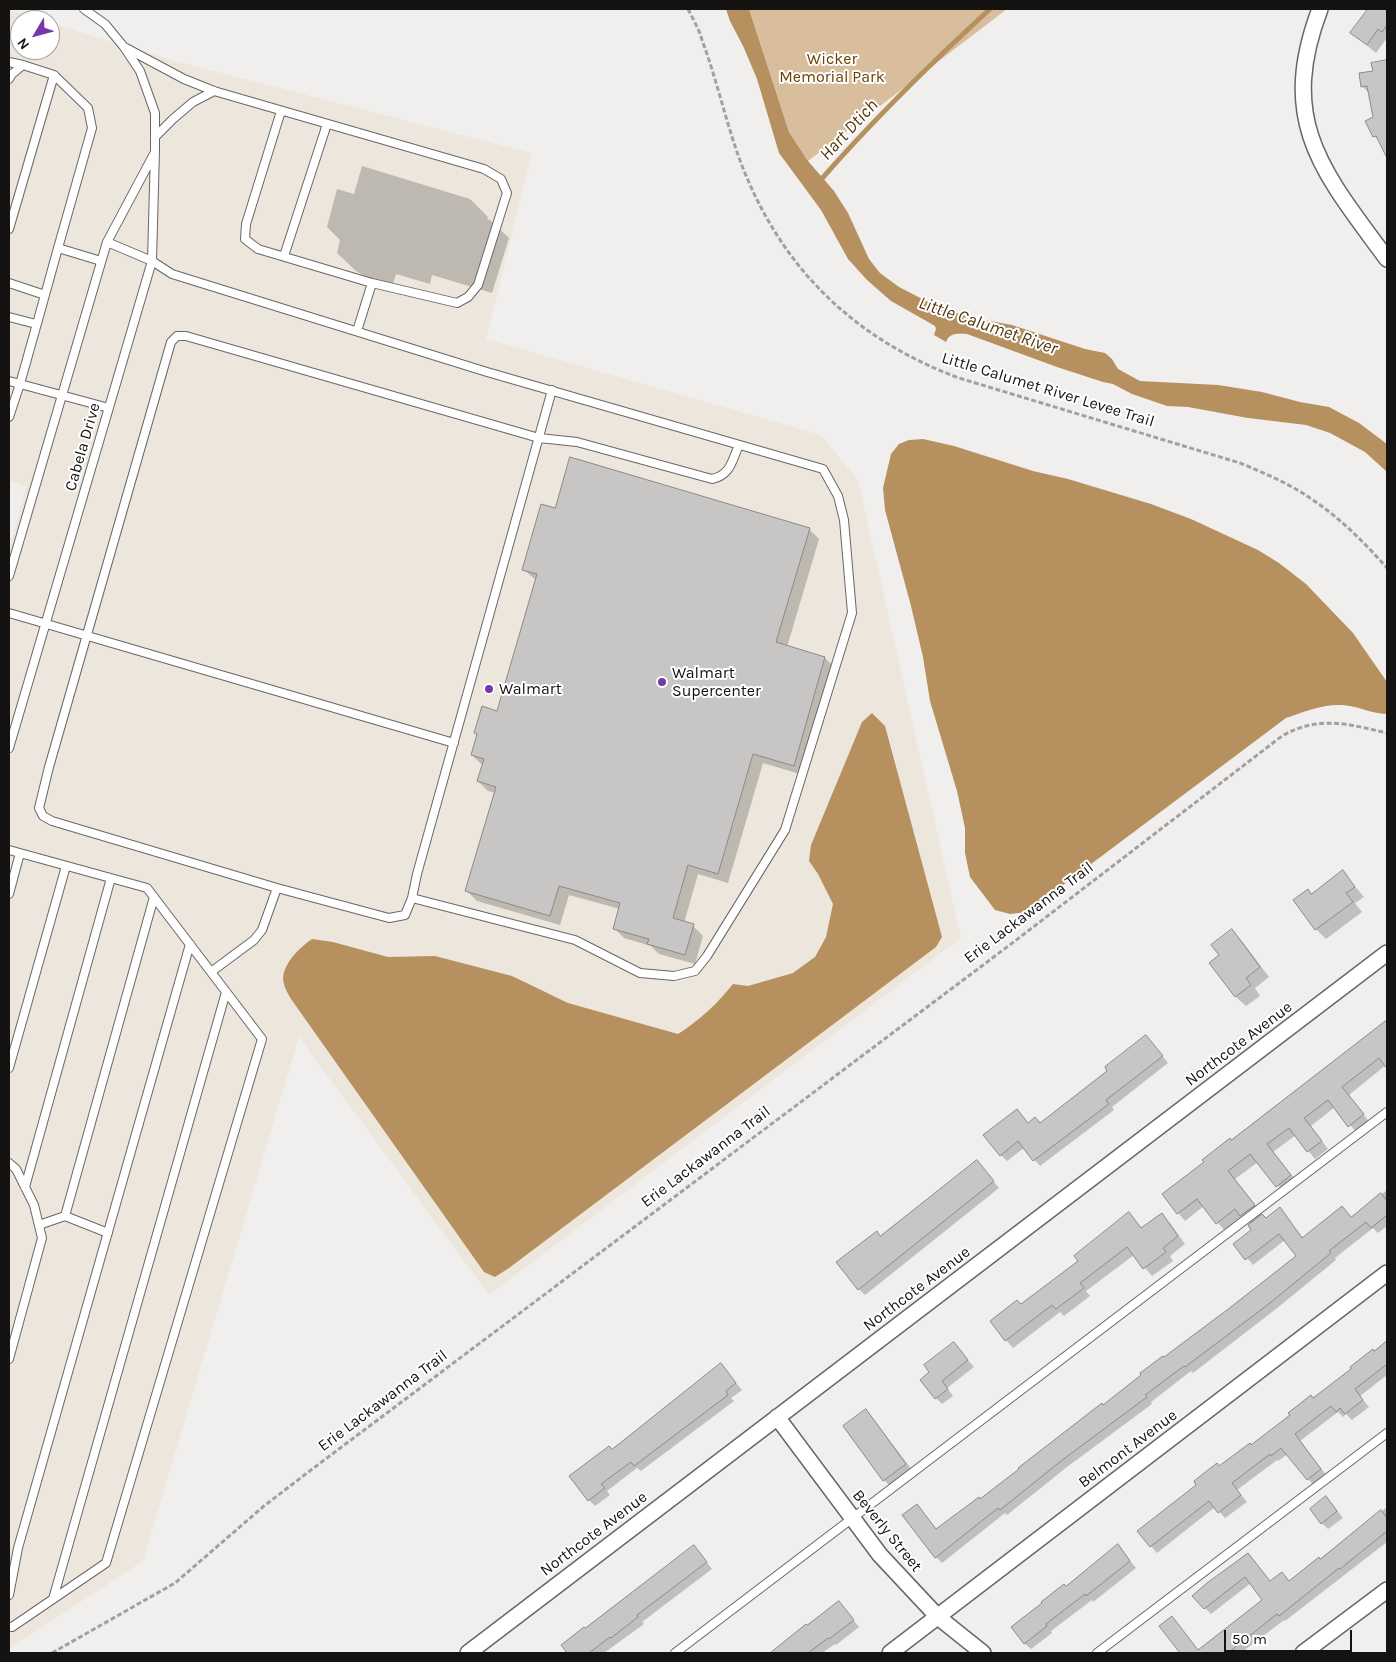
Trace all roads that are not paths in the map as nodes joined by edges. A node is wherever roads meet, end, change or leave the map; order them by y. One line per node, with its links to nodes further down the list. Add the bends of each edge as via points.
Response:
1 (84, 9): 3 (lane, Cabela Drive, via 105,24)
2 (1320, 9): 17 (street, via 1302,80 1309,133 1338,192)
3 (124, 47): 8 (lane); 11 (lane, Cabela Drive, via 140,71 155,113)
4 (9, 62): 5 (lane)
5 (23, 65): 6 (lane); 7 (lane)
6 (54, 75): 13 (lane); 15 (lane, via 88,108 92,128)
7 (9, 79)
8 (214, 91): 9 (lane); 11 (lane, via 193,102)
9 (281, 111): 10 (lane); 16 (lane, via 246,224 245,239 258,248)
10 (328, 124): 16 (lane); 21 (lane, via 484,169 501,179 507,193 478,285 468,297 457,303)
11 (155, 137): 12 (lane, Cabela Drive)
12 (156, 150): 14 (lane); 19 (lane, Cabela Drive)
13 (9, 229)
14 (107, 242): 18 (lane); 19 (lane)
15 (58, 248): 18 (lane); 22 (lane)
16 (284, 256): 21 (lane)
17 (1387, 259)
18 (101, 261): 29 (lane)
19 (152, 262): 25 (lane, via 172,274); 30 (lane, Cabela Drive)
20 (9, 283): 22 (lane)
21 (372, 284): 25 (lane)
22 (45, 294): 24 (lane)
23 (9, 317): 24 (lane)
24 (36, 324): 27 (lane)
25 (357, 331): 28 (lane)
26 (9, 380): 27 (lane)
27 (20, 384): 29 (lane); 31 (lane)
28 (552, 390): 32 (lane); 33 (lane)
29 (62, 396): 30 (lane); 34 (lane)
30 (109, 408): 36 (lane, Cabela Drive)
31 (9, 417)
32 (539, 438): 33 (lane, via 576,442 712,480 729,470); 37 (lane, via 178,336 171,342); 38 (lane)
33 (739, 445): 47 (lane, via 823,469 838,496 844,520 852,613 785,830 707,956 694,971 674,976 640,973 575,940)
34 (9, 576)
35 (9, 614): 36 (lane)
36 (46, 624): 37 (lane); 39 (lane, Cabela Drive)
37 (87, 636): 38 (lane); 44 (lane, via 49,766 39,808 43,816)
38 (454, 743): 47 (lane)
39 (9, 748)
40 (9, 850): 41 (lane)
41 (20, 853): 42 (lane); 45 (lane)
42 (66, 866): 43 (lane); 52 (lane)
43 (110, 878): 46 (lane, via 147,888); 55 (lane)
44 (277, 888): 47 (lane, via 389,918 405,915); 50 (lane, via 262,930 254,940)
45 (9, 894)
46 (154, 896): 48 (lane); 56 (lane)
47 (412, 898)
48 (190, 944): 50 (lane); 58 (lane)
49 (1387, 953): 61 (street, Northcote Avenue)
50 (211, 972): 51 (lane)
51 (226, 992): 66 (lane); 66 (lane, via 262,1039 106,1563)
52 (9, 1068)
53 (1387, 1112): 63 (lane)
54 (9, 1163): 55 (lane)
55 (25, 1187): 57 (lane)
56 (65, 1216): 57 (lane); 58 (lane)
57 (39, 1225): 60 (lane, via 42,1238)
58 (108, 1233): 65 (lane, via 18,1548)
59 (1387, 1272): 67 (street, Belmont Avenue)
60 (9, 1360)
61 (777, 1417): 63 (street, Beverly Street); 69 (street, Northcote Avenue)
62 (1387, 1433): 73 (lane)
63 (852, 1518): 67 (street, Beverly Street, via 880,1555); 70 (lane)
64 (1387, 1590): 74 (street)
65 (9, 1595)
66 (53, 1599): 68 (lane)
67 (938, 1617): 71 (street, Belmont Avenue); 72 (street, Beverly Street)
68 (9, 1627)
69 (468, 1653)
70 (675, 1653)
71 (890, 1653)
72 (983, 1653)
73 (1097, 1653)
74 (1303, 1653)

